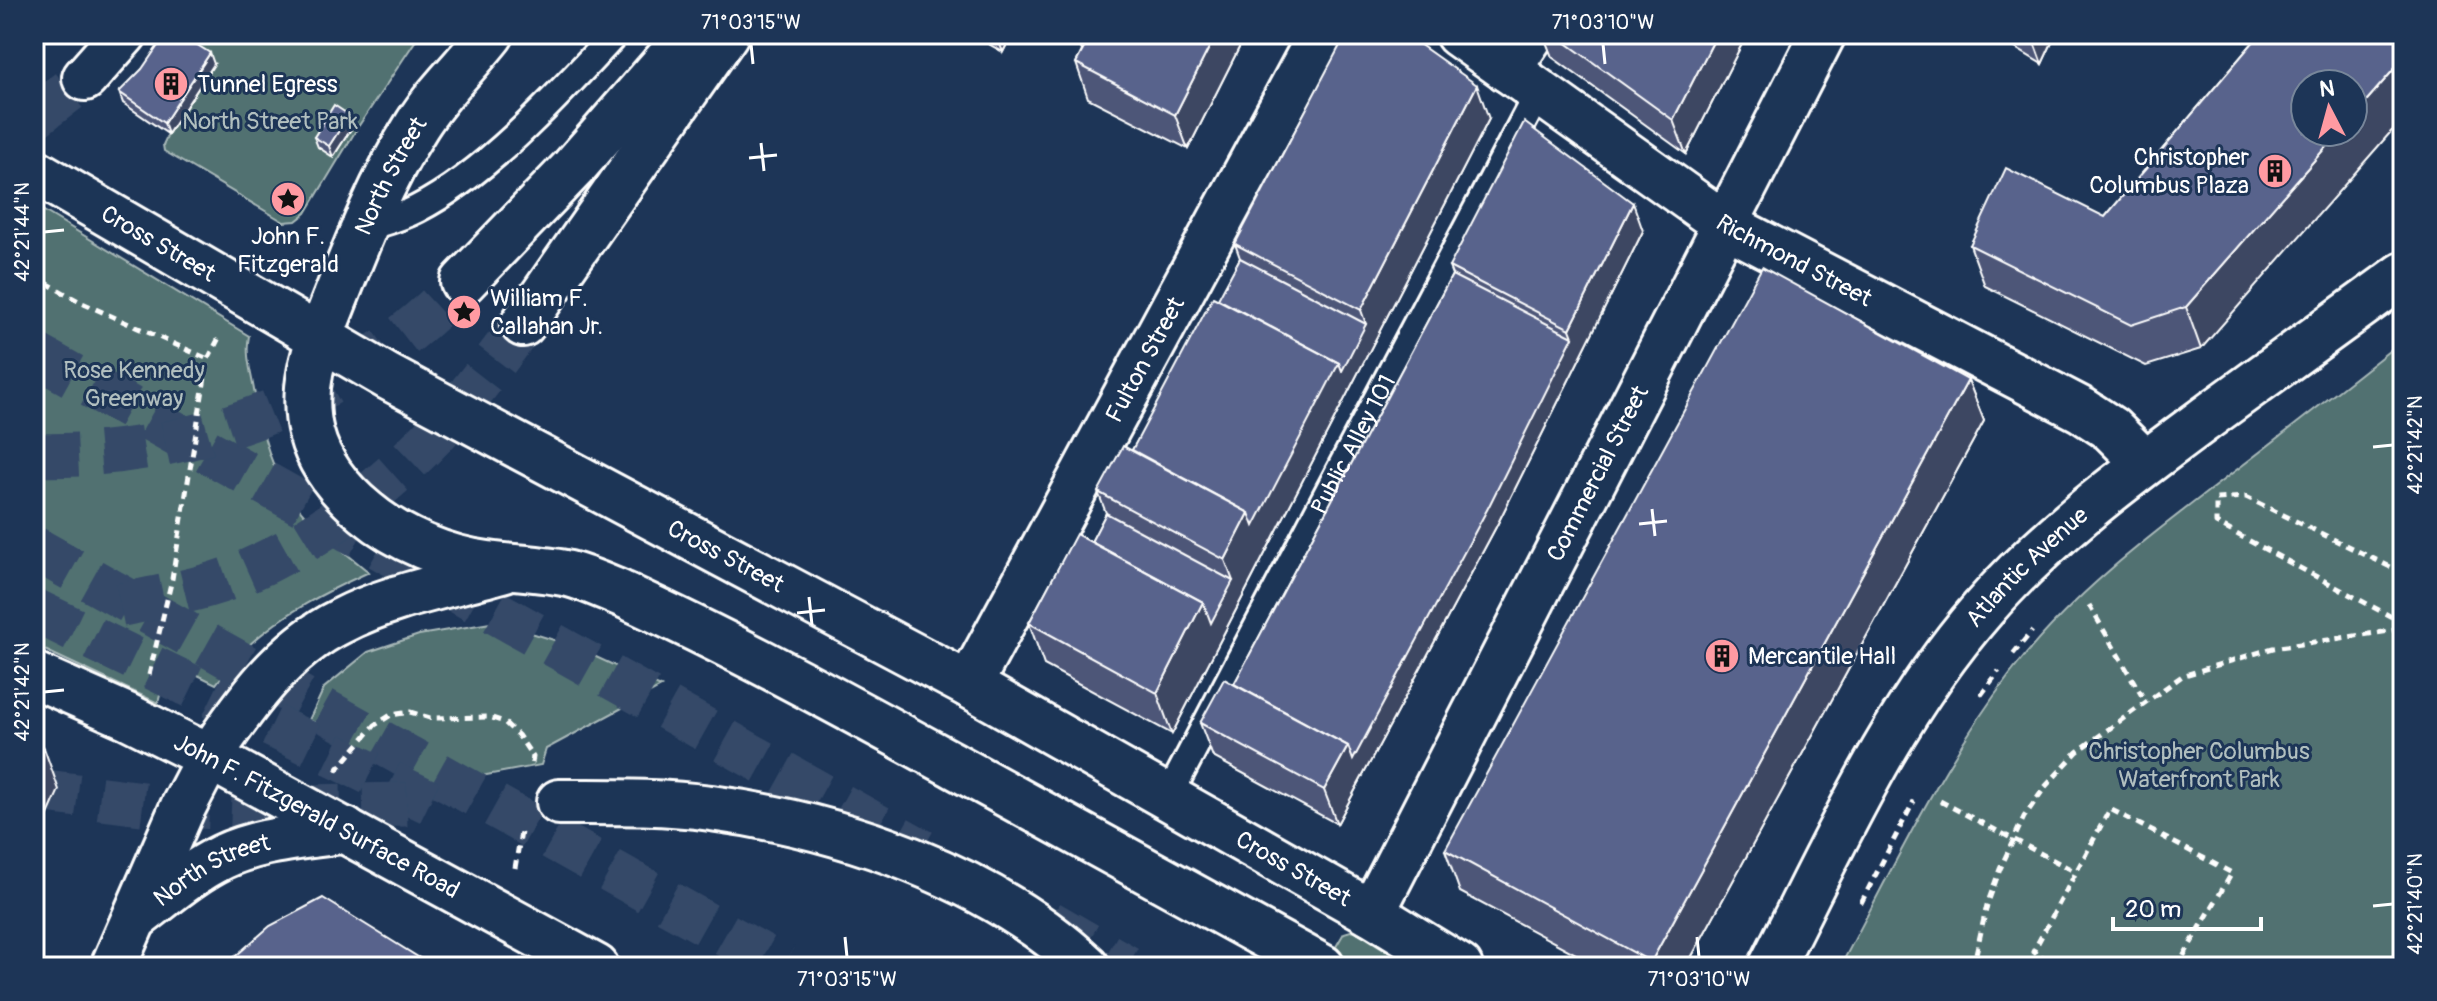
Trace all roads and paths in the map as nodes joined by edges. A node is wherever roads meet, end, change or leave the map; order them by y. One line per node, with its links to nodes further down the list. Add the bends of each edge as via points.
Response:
1 (124, 34): 10 (main road)
2 (491, 34): 14 (main road, North Street, via 433,101)
3 (615, 34): 14 (lane, via 549,104 475,170 416,210)
4 (690, 34): 17 (main road, via 573,168)
5 (726, 34): 18 (main road)
6 (1321, 34): 31 (main road, Fulton Street)
7 (1458, 34): 11 (main road, Richmond Street)
8 (1532, 34): 11 (main road)
9 (1823, 34): 13 (main road, Commercial Street)
10 (85, 78)
11 (1523, 82): 13 (main road, Richmond Street); 37 (lane, Public Alley 101)
12 (34, 171): 20 (main road, Cross Street)
13 (1726, 225): 22 (main road, Richmond Street, via 2082,410 2111,429); 46 (main road, Commercial Street)
14 (364, 228): 20 (main road, North Street)
15 (2403, 275): 22 (main road, Atlantic Avenue)
16 (34, 276): 21 (path)
17 (463, 282)
18 (523, 324)
19 (223, 331): 21 (path)
20 (320, 337): 23 (main road, North Street, via 306,405 318,450 339,484 380,523 418,543 468,560); 31 (main road, Cross Street)
21 (208, 359): 30 (path, via 172,579)
22 (2145, 463): 53 (main road, Atlantic Avenue, via 2023,566 1954,645 1883,753)
23 (515, 567): 34 (main road, North Street, via 361,612 320,633 271,676); 51 (main road, North Street, via 587,579 692,627)
24 (2403, 573): 26 (path, via 2246,497 2216,499 2216,523)
25 (2089, 605): 32 (path)
26 (2403, 623)
27 (2035, 629): 33 (path, Atlantic Avenue)
28 (2403, 629): 32 (path, via 2310,641 2224,662 2182,676)
29 (34, 675): 34 (main road, John F. Fitzgerald Surface Road)
30 (144, 685)
31 (969, 685): 37 (main road, Cross Street)
32 (2145, 701): 42 (path, via 2077,752 2045,787)
33 (1972, 707)
34 (209, 757): 41 (main road, John F. Fitzgerald Surface Road); 47 (main road, North Street)
35 (335, 772): 36 (path, via 375,725 391,715 489,717 518,735)
36 (545, 786): 50 (main road, via 753,815 833,834 979,890 1048,934)
37 (1168, 797): 46 (main road, Cross Street)
38 (1915, 799): 45 (path)
39 (1940, 801): 42 (path)
40 (522, 826): 43 (path)
41 (345, 830): 47 (main road, North Street, via 224,856); 49 (main road, John F. Fitzgerald Surface Road)
42 (2013, 840): 44 (path); 54 (path, via 1987,905)
43 (515, 868)
44 (2076, 872): 55 (path, via 2033,952); 56 (path, via 2110,809 2232,873)
45 (1858, 908)
46 (1372, 913): 52 (main road, Cross Street)
47 (135, 918): 48 (main road, North Street)
48 (113, 967)
49 (596, 967)
50 (1087, 967)
51 (1322, 967)
52 (1460, 967)
53 (1771, 967)
54 (1973, 967)
55 (2061, 967)
56 (2177, 967)

